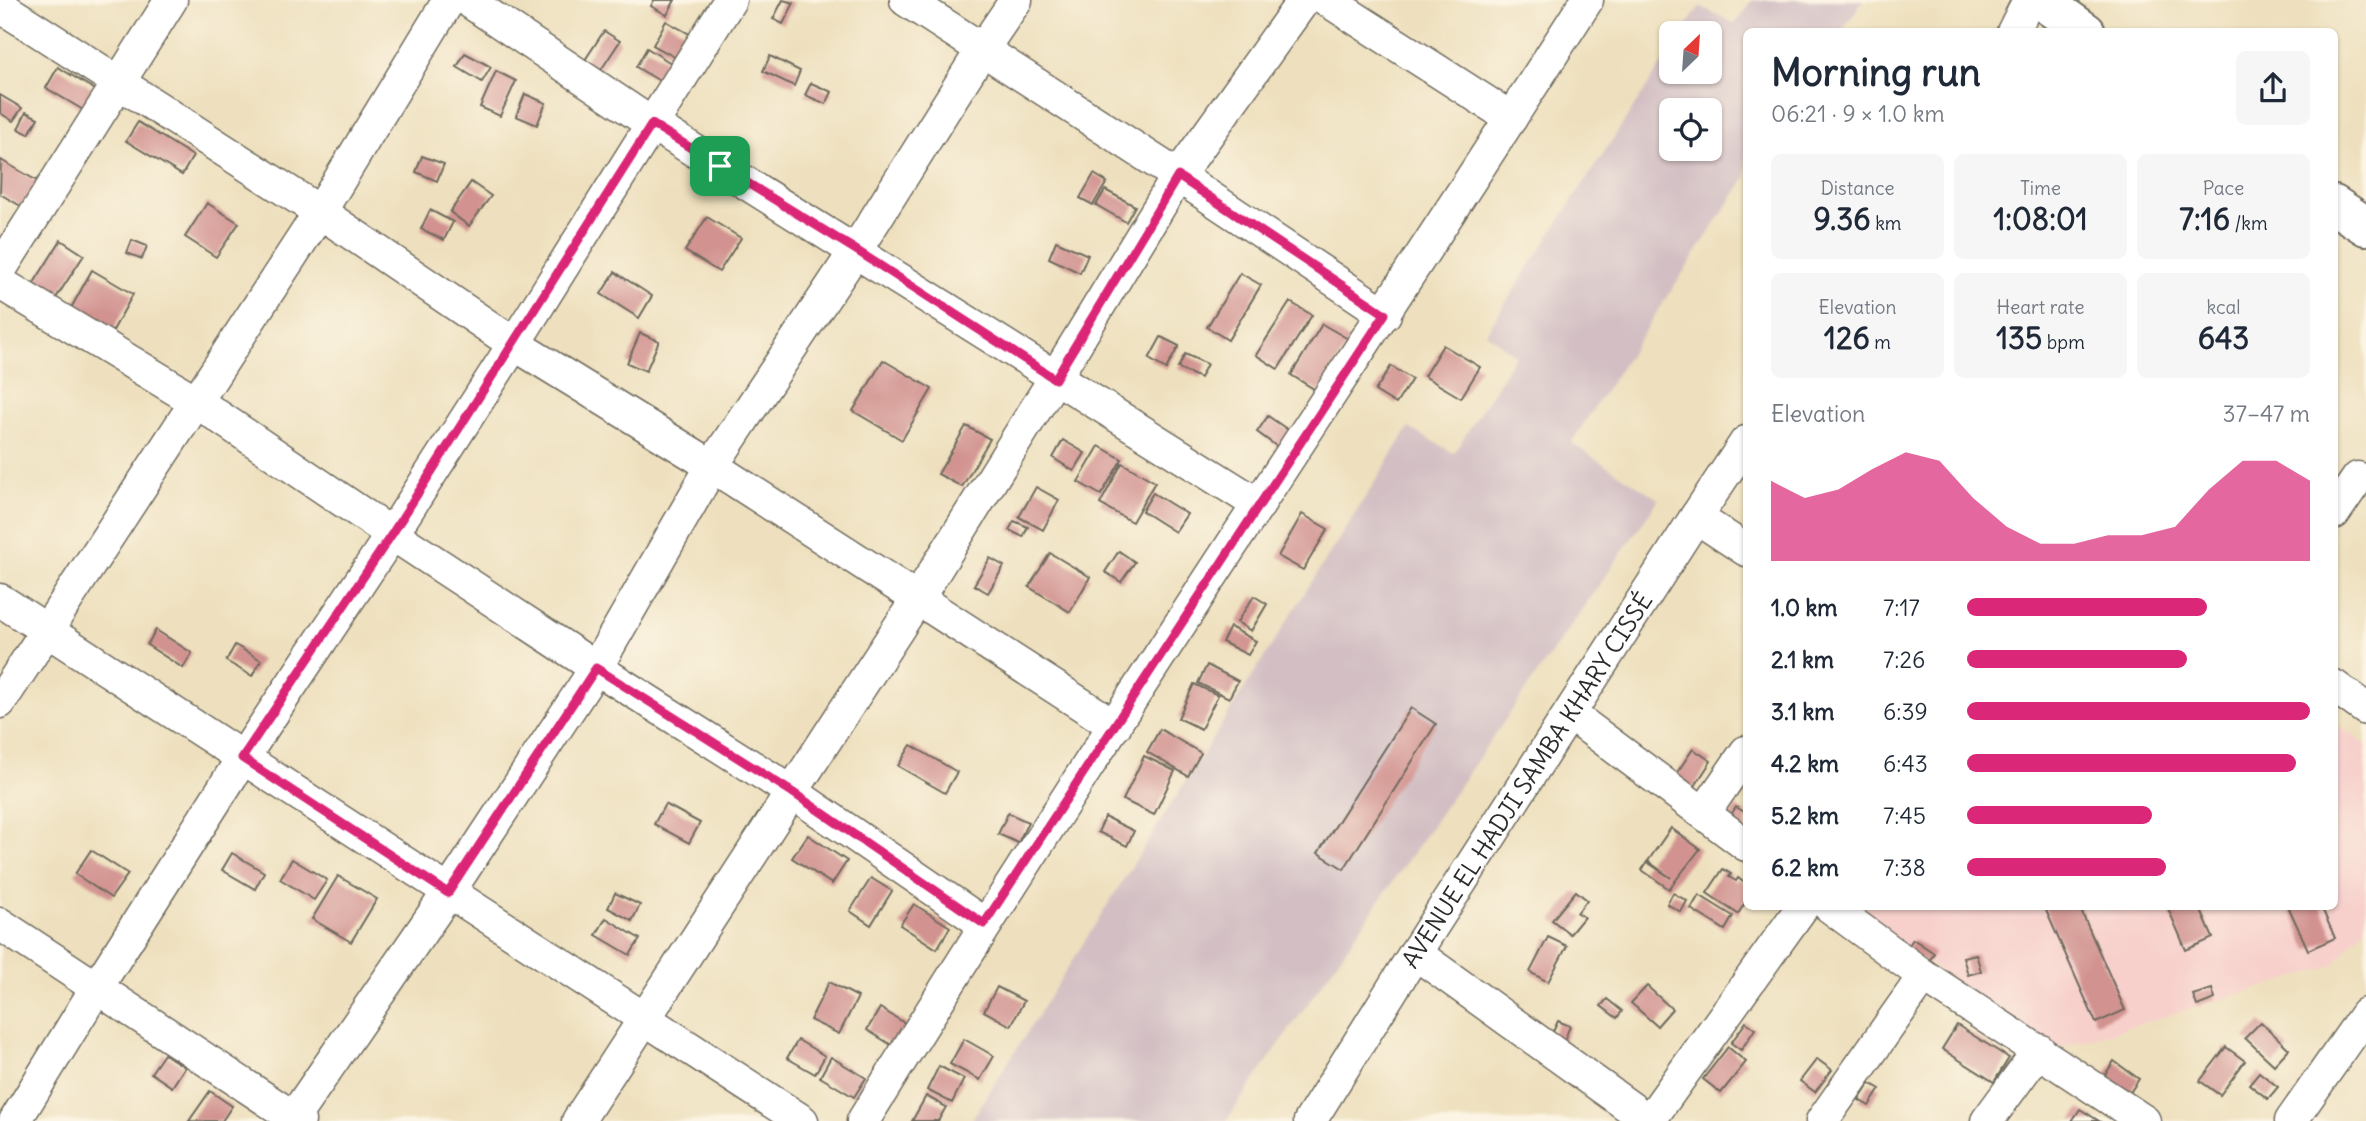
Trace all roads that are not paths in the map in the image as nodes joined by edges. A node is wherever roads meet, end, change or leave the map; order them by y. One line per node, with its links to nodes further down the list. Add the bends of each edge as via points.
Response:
1 (171, 0): 16 (street)
2 (449, 0): 20 (street)
3 (467, 0): 18 (street)
4 (730, 0): 18 (street)
5 (906, 0): 15 (street)
6 (1016, 0): 15 (street)
7 (1304, 0): 19 (street)
8 (1326, 0): 17 (street)
9 (1587, 0): 17 (street)
10 (2029, 0): 13 (street)
11 (2041, 0): 14 (main road)
12 (0, 6): 16 (street)
13 (2015, 28)
14 (2080, 28)
15 (982, 50): 19 (street); 21 (street)
16 (118, 81): 20 (street); 22 (street)
17 (1511, 118): 24 (street)
18 (652, 124): 21 (street); 25 (street)
19 (1178, 176): 24 (street); 26 (street)
20 (320, 212): 25 (street); 27 (street)
21 (856, 250): 26 (street); 29 (street)
22 (0, 270)
23 (0, 284): 27 (street)
24 (1385, 314): 31 (street)
25 (514, 344): 29 (street); 34 (street)
26 (1055, 379): 31 (street); 36 (street)
27 (197, 402): 34 (street); 38 (street)
28 (1743, 446): 33 (street, AVENUE EL HADJI SAMBA KHARY CISSÉ)
29 (712, 466): 36 (street); 39 (street)
30 (2353, 475): 32 (street)
31 (1259, 505): 44 (street)
32 (2338, 505)
33 (1696, 517): 35 (street); 43 (street, AVENUE EL HADJI SAMBA KHARY CISSÉ)
34 (392, 534): 39 (street); 46 (street)
35 (1743, 548)
36 (918, 598): 44 (street); 47 (street)
37 (0, 600): 38 (street)
38 (47, 631): 41 (street); 46 (street)
39 (596, 668): 47 (street); 50 (street)
40 (2338, 689): 42 (street)
41 (0, 702)
42 (2366, 709)
43 (1570, 714): 48 (street); 55 (street, AVENUE EL HADJI SAMBA KHARY CISSÉ)
44 (1115, 726): 54 (street)
45 (1743, 756): 48 (street)
46 (242, 758): 50 (street); 57 (street)
47 (792, 792): 54 (street); 59 (street)
48 (1704, 813): 49 (street)
49 (1743, 843)
50 (448, 893): 59 (street); 61 (street)
51 (1799, 910): 67 (street)
52 (1834, 910): 56 (street)
53 (0, 924): 57 (street)
54 (984, 924): 65 (street)
55 (1415, 953): 66 (street, AVENUE EL HADJI SAMBA KHARY CISSÉ); 67 (street)
56 (1924, 976): 60 (street); 68 (street)
57 (97, 987): 61 (street); 62 (street)
58 (2366, 1014): 71 (street)
59 (643, 1019): 63 (street); 64 (street)
60 (2039, 1050): 69 (street); 70 (street)
61 (295, 1120)
62 (15, 1121)
63 (578, 1121)
64 (802, 1121)
65 (863, 1121)
66 (1310, 1121)
67 (1649, 1121)
68 (1822, 1121)
69 (1987, 1121)
70 (2144, 1121)
71 (2291, 1121)

